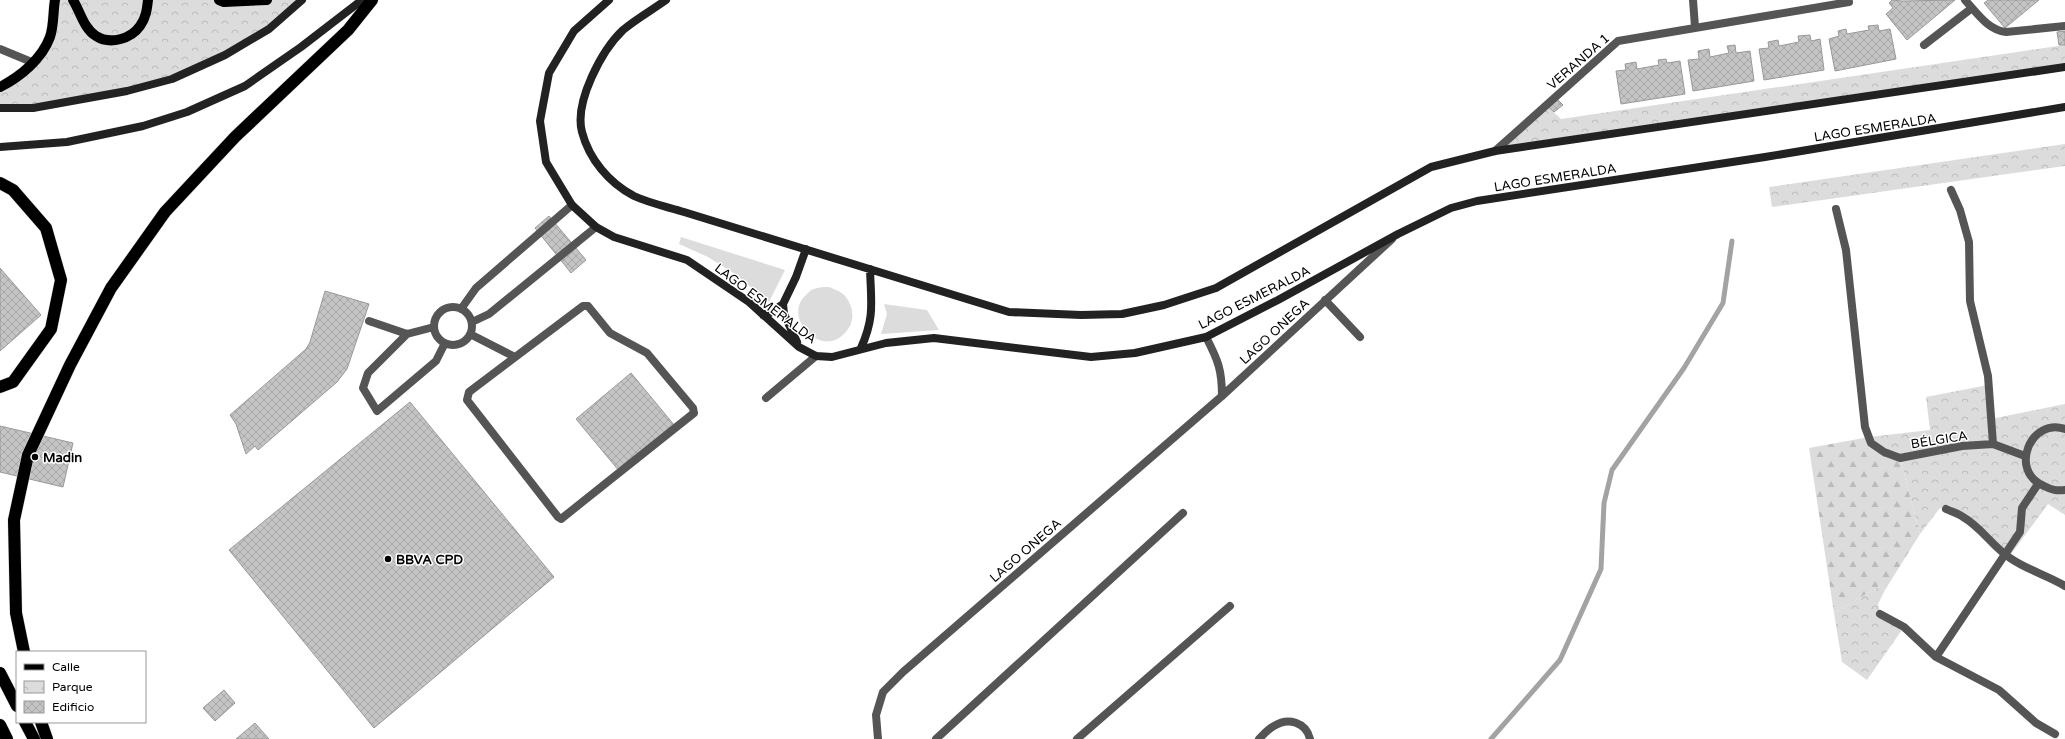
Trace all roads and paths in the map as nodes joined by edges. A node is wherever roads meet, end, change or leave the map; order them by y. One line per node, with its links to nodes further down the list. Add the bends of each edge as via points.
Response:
1 (55, 0): 19 (main road, via 50,37)
2 (73, 0): 3 (main road, via 86,25 96,36 112,41 122,39 140,27 146,14)
3 (148, 0)
4 (219, 0): 5 (main road)
5 (267, 0)
6 (302, 0): 23 (street, via 269,29 225,55 172,79 127,91 33,108)
7 (362, 0): 24 (street, via 301,48 245,86 187,112 143,126 67,142)
8 (372, 0): 64 (highway, via 348,30 235,137 165,212 111,288 70,365 28,455 14,520 16,613)
9 (609, 0): 28 (street, LAGO ESMERALDA, via 574,31 549,73 540,121 546,162)
10 (666, 0): 32 (street, LAGO ESMERALDA, via 623,31 600,60 589,83 582,109 581,130 593,160 616,183 635,196)
11 (1693, 0): 16 (street)
12 (1965, 0): 14 (street)
13 (1849, 2): 16 (street, VERANDA 1)
14 (1972, 8): 15 (street, via 1997,31); 17 (street)
15 (2065, 26)
16 (1695, 27): 25 (street, VERANDA 1, via 1618,41)
17 (1924, 45)
18 (0, 50): 19 (street)
19 (34, 63): 21 (main road)
20 (2065, 67): 25 (street, LAGO ESMERALDA)
21 (0, 87)
22 (2065, 107): 31 (street, LAGO ESMERALDA, via 1765,157 1477,201 1451,208)
23 (0, 108)
24 (0, 147)
25 (1495, 151): 33 (street, LAGO ESMERALDA, via 1431,167 1216,288 1164,305 1122,314 1009,312)
26 (0, 183): 50 (highway, via 13,190 46,228 61,280 51,330 13,382)
27 (1952, 190): 54 (street, via 1969,242 1970,301 1988,376)
28 (572, 205): 30 (street, LAGO ESMERALDA); 36 (street, via 476,288)
29 (1836, 209): 54 (street, BÉLGICA, via 1846,250 1865,427 1871,443 1884,452 1900,458 1962,446)
30 (596, 227): 37 (street, LAGO ESMERALDA, via 614,237 687,260 749,302); 39 (street, via 489,314)
31 (1398, 234): 34 (street, LAGO ONEGA); 43 (street, LAGO ESMERALDA)
32 (806, 249): 33 (street, LAGO ESMERALDA); 35 (street)
33 (870, 269): 47 (street, via 872,315 869,331)
34 (1325, 300): 44 (street, LAGO ONEGA); 51 (street, LAGO ONEGA)
35 (783, 304): 37 (street); 46 (street, via 784,314)
36 (461, 309): 39 (street); 40 (street, via 448,307 442,310)
37 (763, 315): 46 (street, LAGO ESMERALDA)
38 (369, 321): 41 (street)
39 (472, 322): 42 (street)
40 (434, 327): 41 (street); 45 (street)
41 (407, 334): 45 (street, via 368,373 363,388 377,411 436,361)
42 (470, 334): 45 (street, via 462,342); 49 (street)
43 (1206, 337): 47 (street, LAGO ESMERALDA, via 1135,353 1091,357 934,338); 51 (street, LAGO ONEGA, via 1216,355 1222,375)
44 (1360, 337)
45 (445, 343)
46 (799, 347): 48 (street, LAGO ESMERALDA)
47 (861, 348): 48 (street, LAGO ESMERALDA, via 832,357)
48 (816, 356): 52 (street)
49 (515, 357): 49 (street, via 583,306 588,306 610,333 647,353 693,408 694,413 562,519 467,400 469,392)
50 (0, 387)
51 (1222, 396): 75 (street, LAGO ONEGA, via 903,672 883,692 876,715)
52 (766, 398)
53 (2065, 428): 55 (street, via 2044,429 2031,440)
54 (1993, 444): 55 (street)
55 (2025, 456): 56 (street, via 2030,476)
56 (2038, 484): 57 (street, via 2056,491); 60 (street, via 2022,508 2020,532)
57 (2065, 490)
58 (1946, 509): 60 (street, via 1964,517)
59 (1183, 513): 76 (street)
60 (2004, 554): 61 (street); 65 (street)
61 (2065, 586)
62 (1230, 606): 77 (street)
63 (1880, 614): 65 (street, via 1904,627)
64 (24, 651)
65 (1936, 657): 71 (street, via 1999,690 2036,723)
66 (0, 673): 67 (highway)
67 (16, 704)
68 (26, 723): 73 (highway)
69 (41, 723): 74 (highway)
70 (0, 725): 72 (highway)
71 (2055, 734)
72 (7, 739)
73 (34, 739)
74 (47, 739)
75 (878, 739)
76 (936, 739)
77 (1077, 739)
78 (1259, 739): 79 (street, via 1274,726 1287,721 1300,724)
79 (1310, 739)

